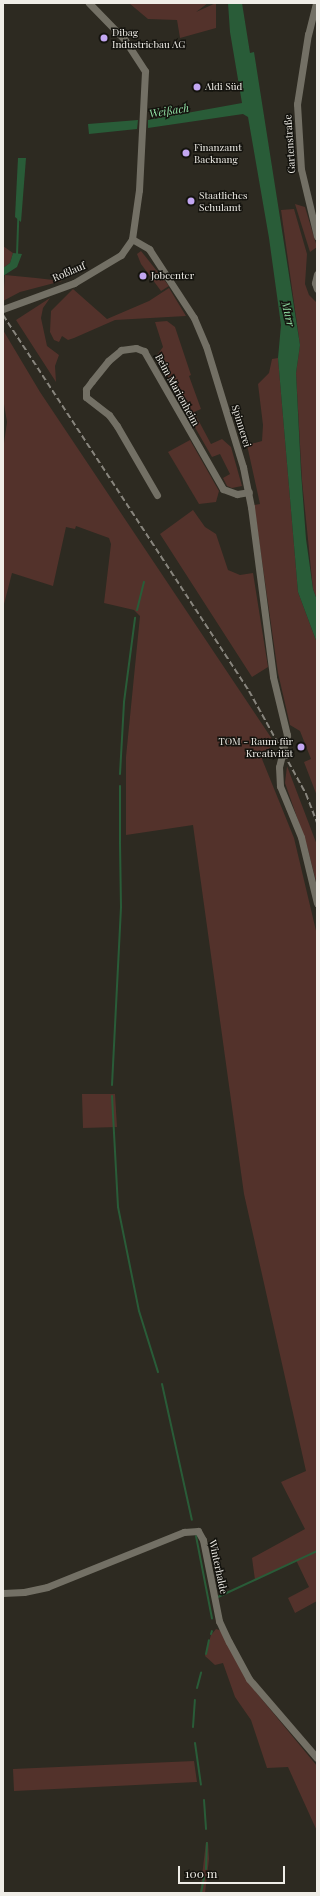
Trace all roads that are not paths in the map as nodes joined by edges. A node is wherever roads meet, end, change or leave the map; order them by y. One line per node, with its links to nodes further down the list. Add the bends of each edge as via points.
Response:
1 (89, 3): 4 (street, via 125,40 142,65 146,86 139,196)
2 (316, 3): 3 (street, Gartenstraße, via 308,34 297,111 301,169)
3 (317, 236)
4 (132, 239): 7 (street, Roßlauf, via 121,255 74,283); 8 (street, Spinnerei, via 149,249 194,318 206,346)
5 (317, 274): 6 (street)
6 (317, 289)
7 (3, 309)
8 (249, 492): 9 (street, Beim Marienheim, via 237,494 223,489 144,351 136,348 121,350 108,361 86,389 86,397 109,415); 10 (street, Spinnerei, via 273,677 287,735 279,767 280,786 301,837)
9 (158, 495)
10 (317, 903)
11 (3, 1593): 12 (street, Winterhalde, via 47,1587 184,1532 198,1531 203,1540 219,1621 229,1642 249,1679)
12 (317, 1758)

